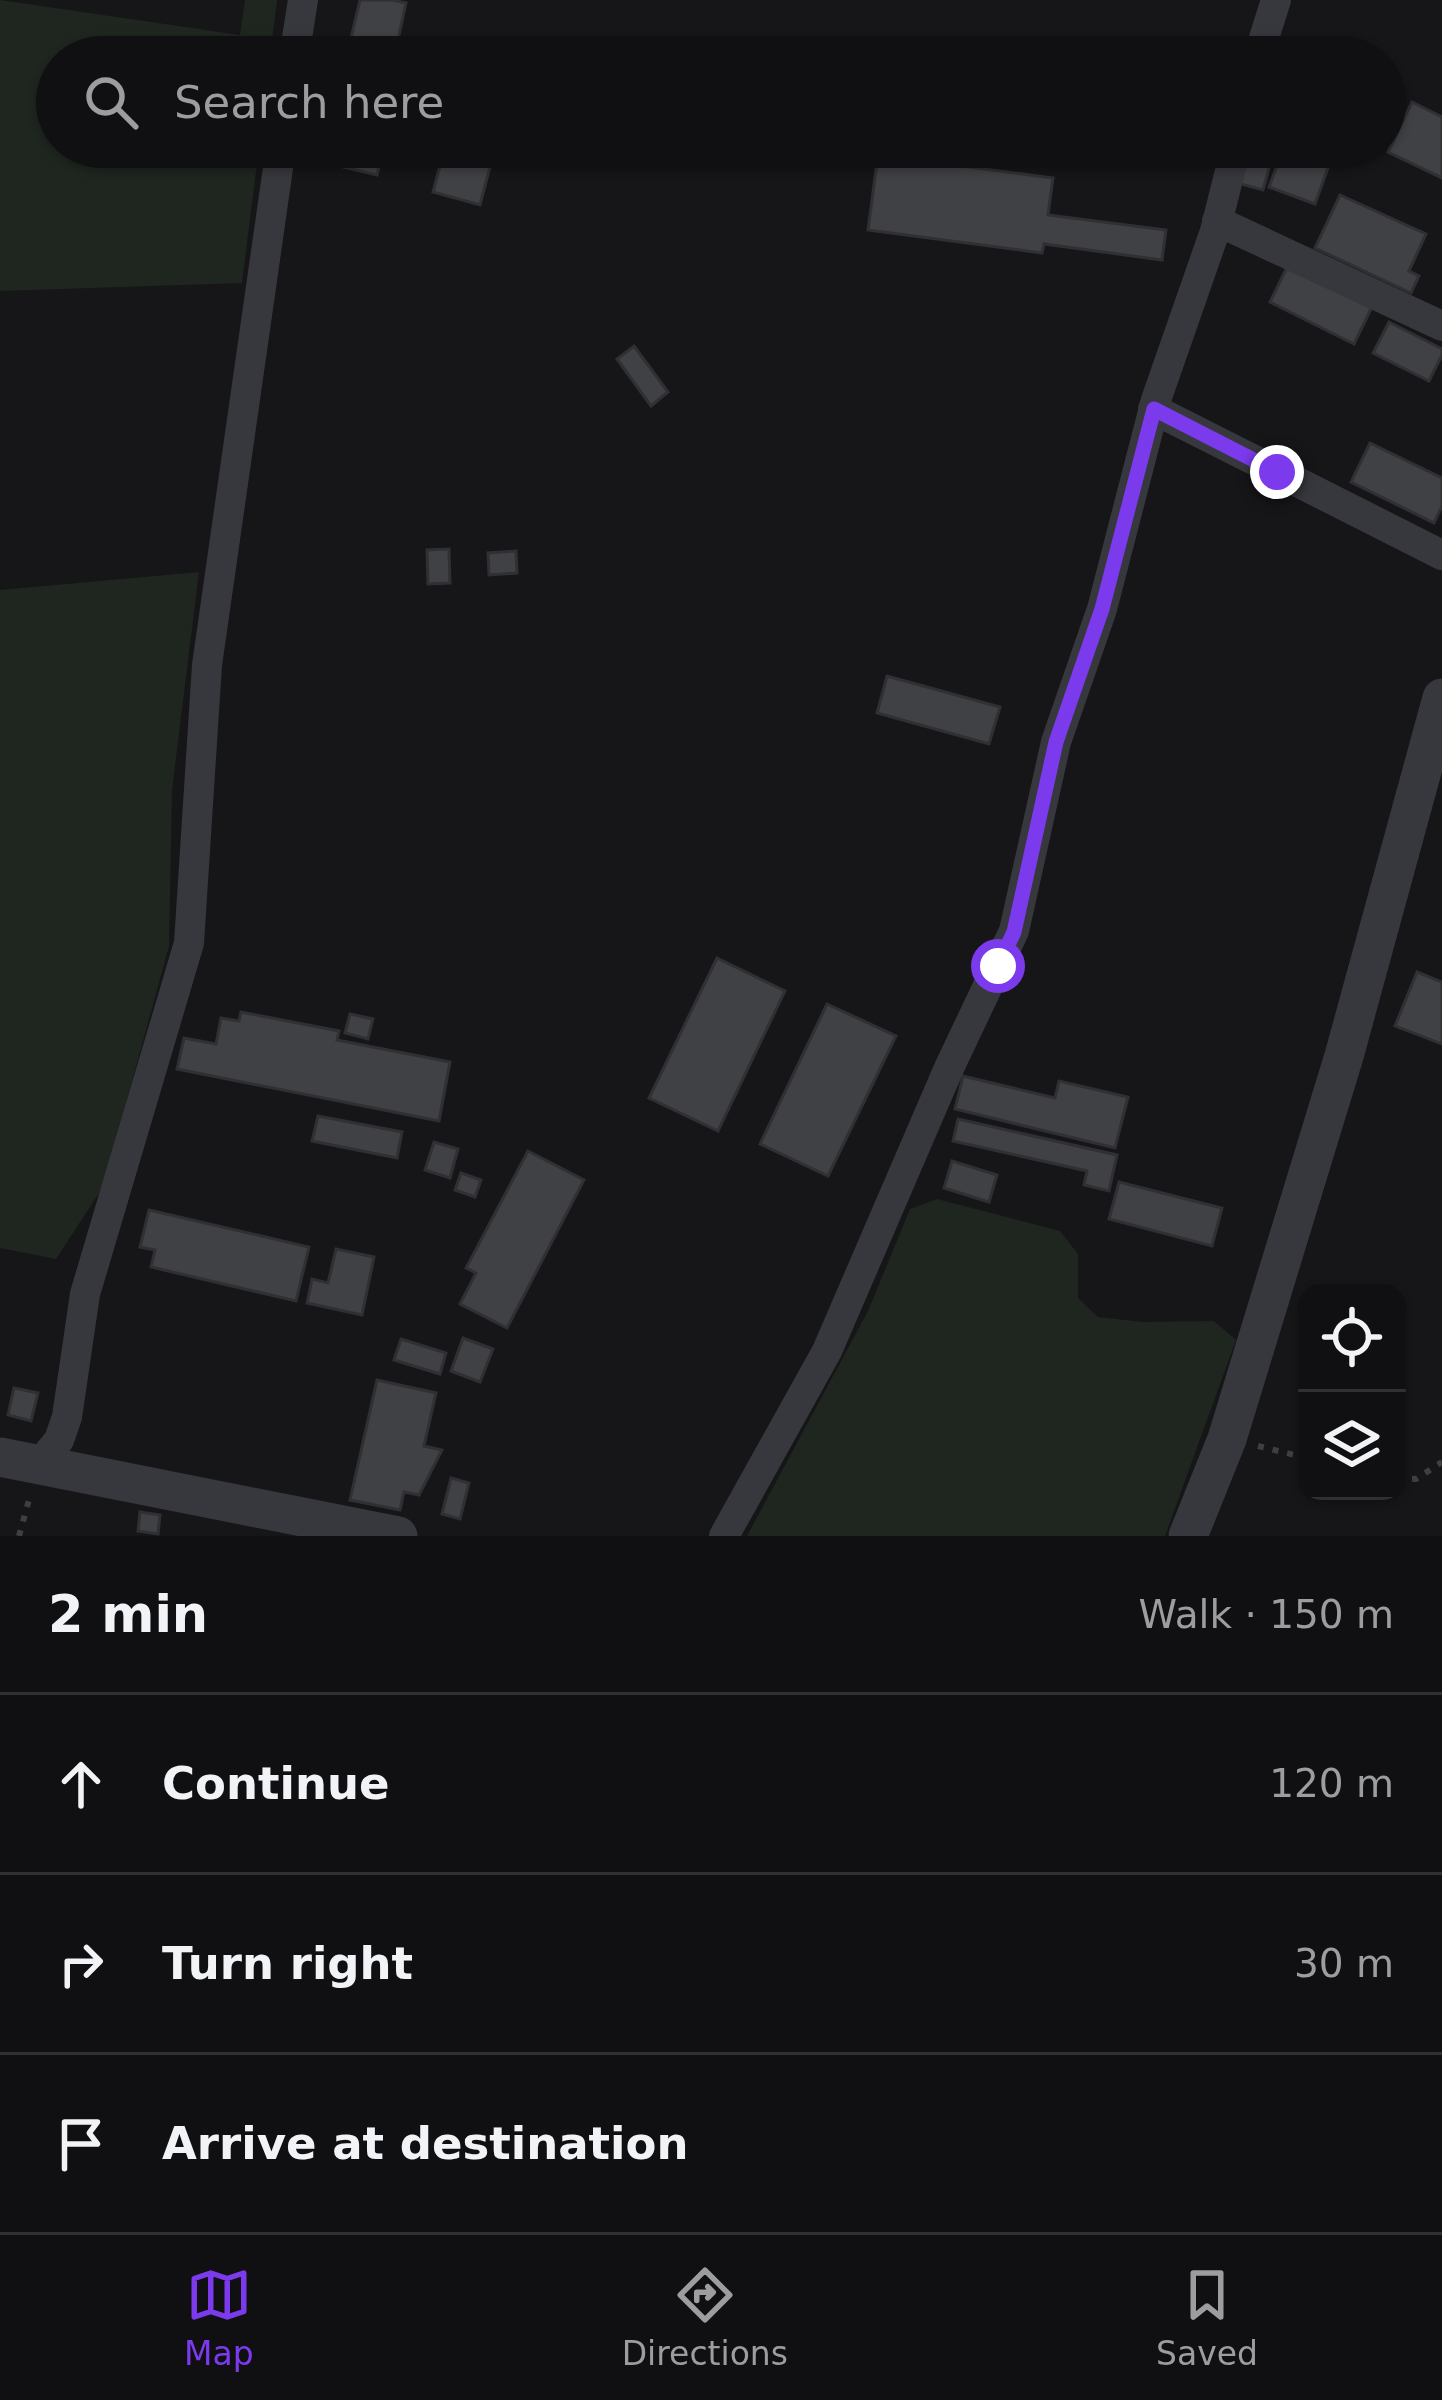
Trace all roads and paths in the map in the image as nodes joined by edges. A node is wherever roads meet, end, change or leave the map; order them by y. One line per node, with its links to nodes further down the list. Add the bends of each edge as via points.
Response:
1 (303, 0): 3 (street)
2 (1276, 0): 4 (street)
3 (297, 36)
4 (1265, 36)
5 (278, 168): 16 (street, via 207,665 189,943 85,1294 67,1417)
6 (1231, 168): 7 (street)
7 (1217, 221): 8 (street); 9 (street)
8 (1442, 326)
9 (1154, 409): 10 (street); 19 (street, via 1102,609 1056,742 1014,932 826,1351)
10 (1442, 555)
11 (1442, 698): 12 (street)
12 (1227, 1439): 14 (path); 20 (street)
13 (0, 1456): 16 (street)
14 (1298, 1456)
15 (1442, 1462): 17 (path)
16 (39, 1464): 18 (street)
17 (1406, 1478)
18 (398, 1536)
19 (724, 1536)
20 (1188, 1536)

